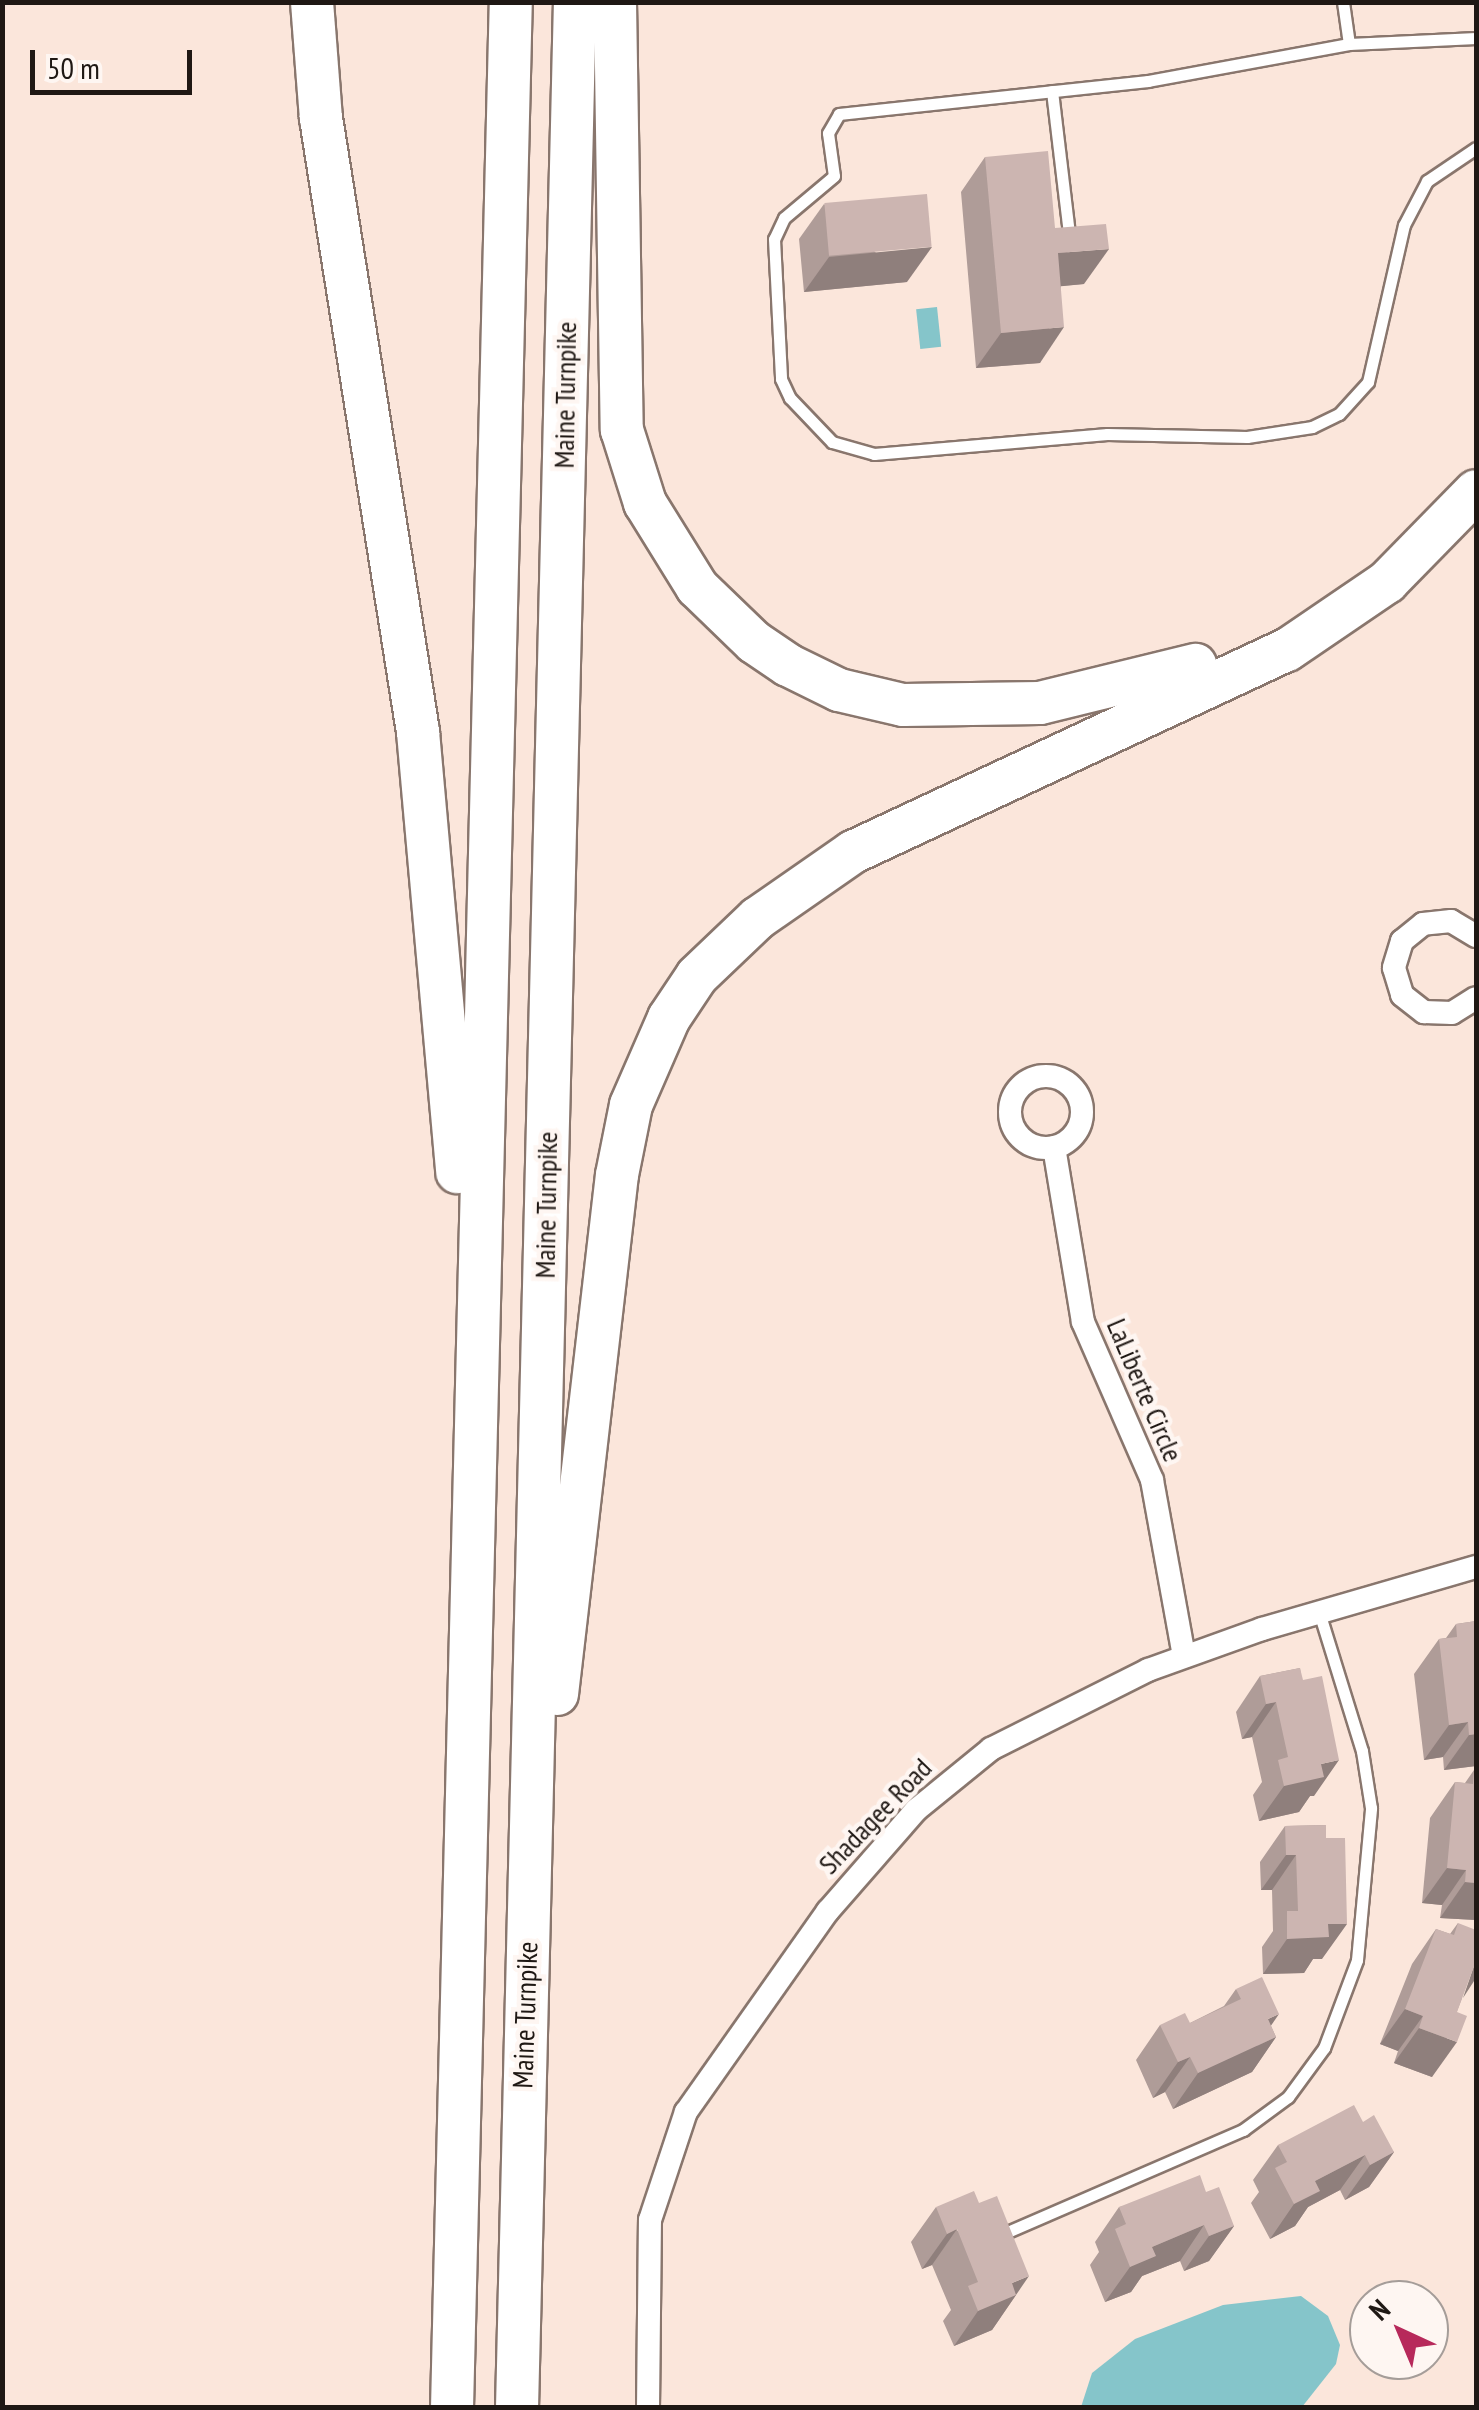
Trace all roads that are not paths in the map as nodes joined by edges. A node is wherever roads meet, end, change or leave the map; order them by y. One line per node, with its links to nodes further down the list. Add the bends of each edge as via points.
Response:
1 (312, 2): 18 (highway, via 321,118 434,862)
2 (491, 2): 11 (highway)
3 (511, 2): 11 (highway)
4 (575, 2): 22 (highway, Maine Turnpike)
5 (614, 2): 13 (highway, via 618,389 631,467 662,535 697,586 754,642 814,678 871,700 965,708 1058,700 1173,672 1323,602 1393,546)
6 (1344, 2): 8 (lane)
7 (1476, 38): 8 (lane)
8 (1349, 44): 9 (lane)
9 (1052, 92): 10 (lane, via 849,112 830,124 834,176 784,218 772,268 781,379 832,442 874,454 1108,434 1247,436 1329,421 1359,395 1378,362 1404,225 1427,181); 12 (lane)
10 (1476, 148)
11 (505, 236): 18 (highway)
12 (1070, 246)
13 (1476, 463)
14 (1476, 491): 22 (highway, via 1387,582 1287,650 853,852 758,918 697,976 668,1018 631,1105 617,1175 586,1414 574,1573)
15 (1476, 936): 16 (street, via 1437,920 1411,931 1396,954 1396,982 1412,1005 1438,1015)
16 (1473, 1011)
17 (1054, 1147): 21 (street, LaLiberte Circle, via 1083,1322 1152,1480)
18 (475, 1464): 24 (highway)
19 (1476, 1568): 20 (street, Shadagee Road)
20 (1319, 1612): 21 (street, Shadagee Road); 23 (lane, via 1362,1750 1371,1808 1357,1960 1324,2048 1288,2097 1243,2130)
21 (1184, 1656): 26 (street, Shadagee Road, via 1020,1733 946,1782 828,1911 709,2075 674,2140 650,2220)
22 (529, 1903): 25 (highway, Maine Turnpike)
23 (998, 2236)
24 (452, 2408)
25 (517, 2408)
26 (648, 2408)

